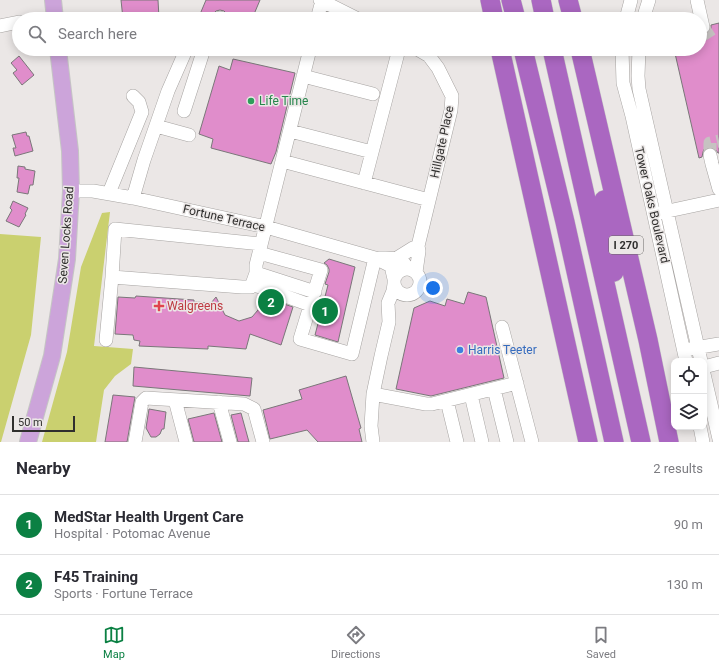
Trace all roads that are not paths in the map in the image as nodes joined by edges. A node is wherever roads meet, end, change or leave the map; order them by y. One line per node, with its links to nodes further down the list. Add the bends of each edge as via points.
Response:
1 (53, 0): 9 (main road)
2 (321, 0): 10 (street); 11 (street)
3 (490, 0): 12 (highway)
4 (511, 0): 13 (highway)
5 (541, 0): 14 (highway)
6 (568, 0): 15 (highway)
7 (631, 0): 16 (street)
8 (649, 0): 17 (street)
9 (54, 12)
10 (318, 12)
11 (344, 12)
12 (493, 12)
13 (514, 12)
14 (544, 12)
15 (571, 12)
16 (628, 12)
17 (645, 12)
18 (12, 23): 19 (street)
19 (0, 26)
20 (59, 56): 48 (main road, Seven Locks Road, via 70,151)
21 (183, 56): 35 (street)
22 (202, 56): 36 (street)
23 (308, 56): 34 (street)
24 (397, 56): 43 (street)
25 (429, 56): 51 (street, Hillgate Place, via 452,96 451,110)
26 (501, 56): 33 (highway)
27 (525, 56): 75 (highway, via 566,222)
28 (554, 56): 84 (highway, I 270)
29 (582, 56): 32 (highway, I 270)
30 (622, 56): 54 (street, Tower Oaks Boulevard, via 623,83)
31 (639, 56): 53 (street, Tower Oaks Boulevard, via 639,89)
32 (585, 70): 84 (highway); 100 (highway, I 270)
33 (504, 71): 75 (highway, via 526,130 548,208 582,349); 97 (highway)
34 (303, 76): 37 (street); 41 (street)
35 (170, 87): 36 (street); 40 (street)
36 (190, 93): 39 (street)
37 (373, 94)
38 (133, 96): 49 (street, via 139,102 142,112)
39 (184, 111)
40 (156, 126): 42 (street); 50 (street)
41 (290, 131): 43 (street); 45 (street)
42 (189, 135)
43 (372, 152): 46 (street)
44 (712, 154): 47 (street, via 718,159 715,175)
45 (282, 161): 46 (street); 55 (street)
46 (364, 183): 51 (street)
47 (719, 189)
48 (70, 191): 49 (street, Fortune Terrace); 87 (main road, Seven Locks Road, via 67,259 52,356)
49 (109, 193): 50 (street, Fortune Terrace)
50 (133, 198): 55 (street, Fortune Terrace)
51 (429, 200): 56 (street, Hillgate Place)
52 (719, 200): 53 (street)
53 (667, 211): 54 (street); 71 (street, Tower Oaks Boulevard)
54 (654, 214): 72 (street, Tower Oaks Boulevard)
55 (266, 227): 57 (street); 58 (street, Fortune Terrace)
56 (418, 246): 59 (street); 60 (street, Hillgate Place, via 419,251)
57 (260, 249): 61 (street, via 116,229); 62 (street); 64 (street, via 321,270)
58 (375, 258): 59 (street, Fortune Terrace); 63 (street, Fortune Terrace, via 390,266); 66 (street, via 352,354 300,339)
59 (396, 258): 60 (street)
60 (412, 271): 63 (street, via 399,272); 65 (street, via 419,277 420,285 416,292)
61 (112, 277): 62 (street, via 242,287 251,287); 69 (street)
62 (254, 279): 64 (street); 66 (street)
63 (394, 281): 65 (street, via 398,292); 67 (street, via 388,303)
64 (315, 292): 66 (street)
65 (409, 295): 67 (street, via 400,303)
66 (310, 304)
67 (389, 322): 79 (street)
68 (502, 327): 76 (street)
69 (106, 340)
70 (719, 344): 71 (street)
71 (700, 355): 72 (street)
72 (685, 356)
73 (719, 364): 74 (street)
74 (707, 366)
75 (598, 370): 98 (highway)
76 (517, 383): 78 (street); 96 (street)
77 (707, 387): 86 (street)
78 (494, 389): 80 (street); 95 (street)
79 (373, 394): 82 (street, via 426,404); 92 (street)
80 (471, 395): 82 (street); 94 (street)
81 (175, 400): 83 (street); 88 (street, via 146,398 142,402); 89 (street)
82 (447, 401): 93 (street)
83 (219, 402): 90 (street); 91 (street, via 244,404 254,409)
84 (636, 418): 99 (highway, I 270)
85 (701, 430): 101 (street)
86 (719, 439)
87 (28, 442)
88 (136, 442)
89 (186, 442)
90 (230, 442)
91 (263, 442)
92 (373, 442)
93 (457, 442)
94 (482, 442)
95 (507, 442)
96 (532, 442)
97 (588, 442)
98 (614, 442)
99 (641, 442)
100 (669, 442)
101 (703, 442)

